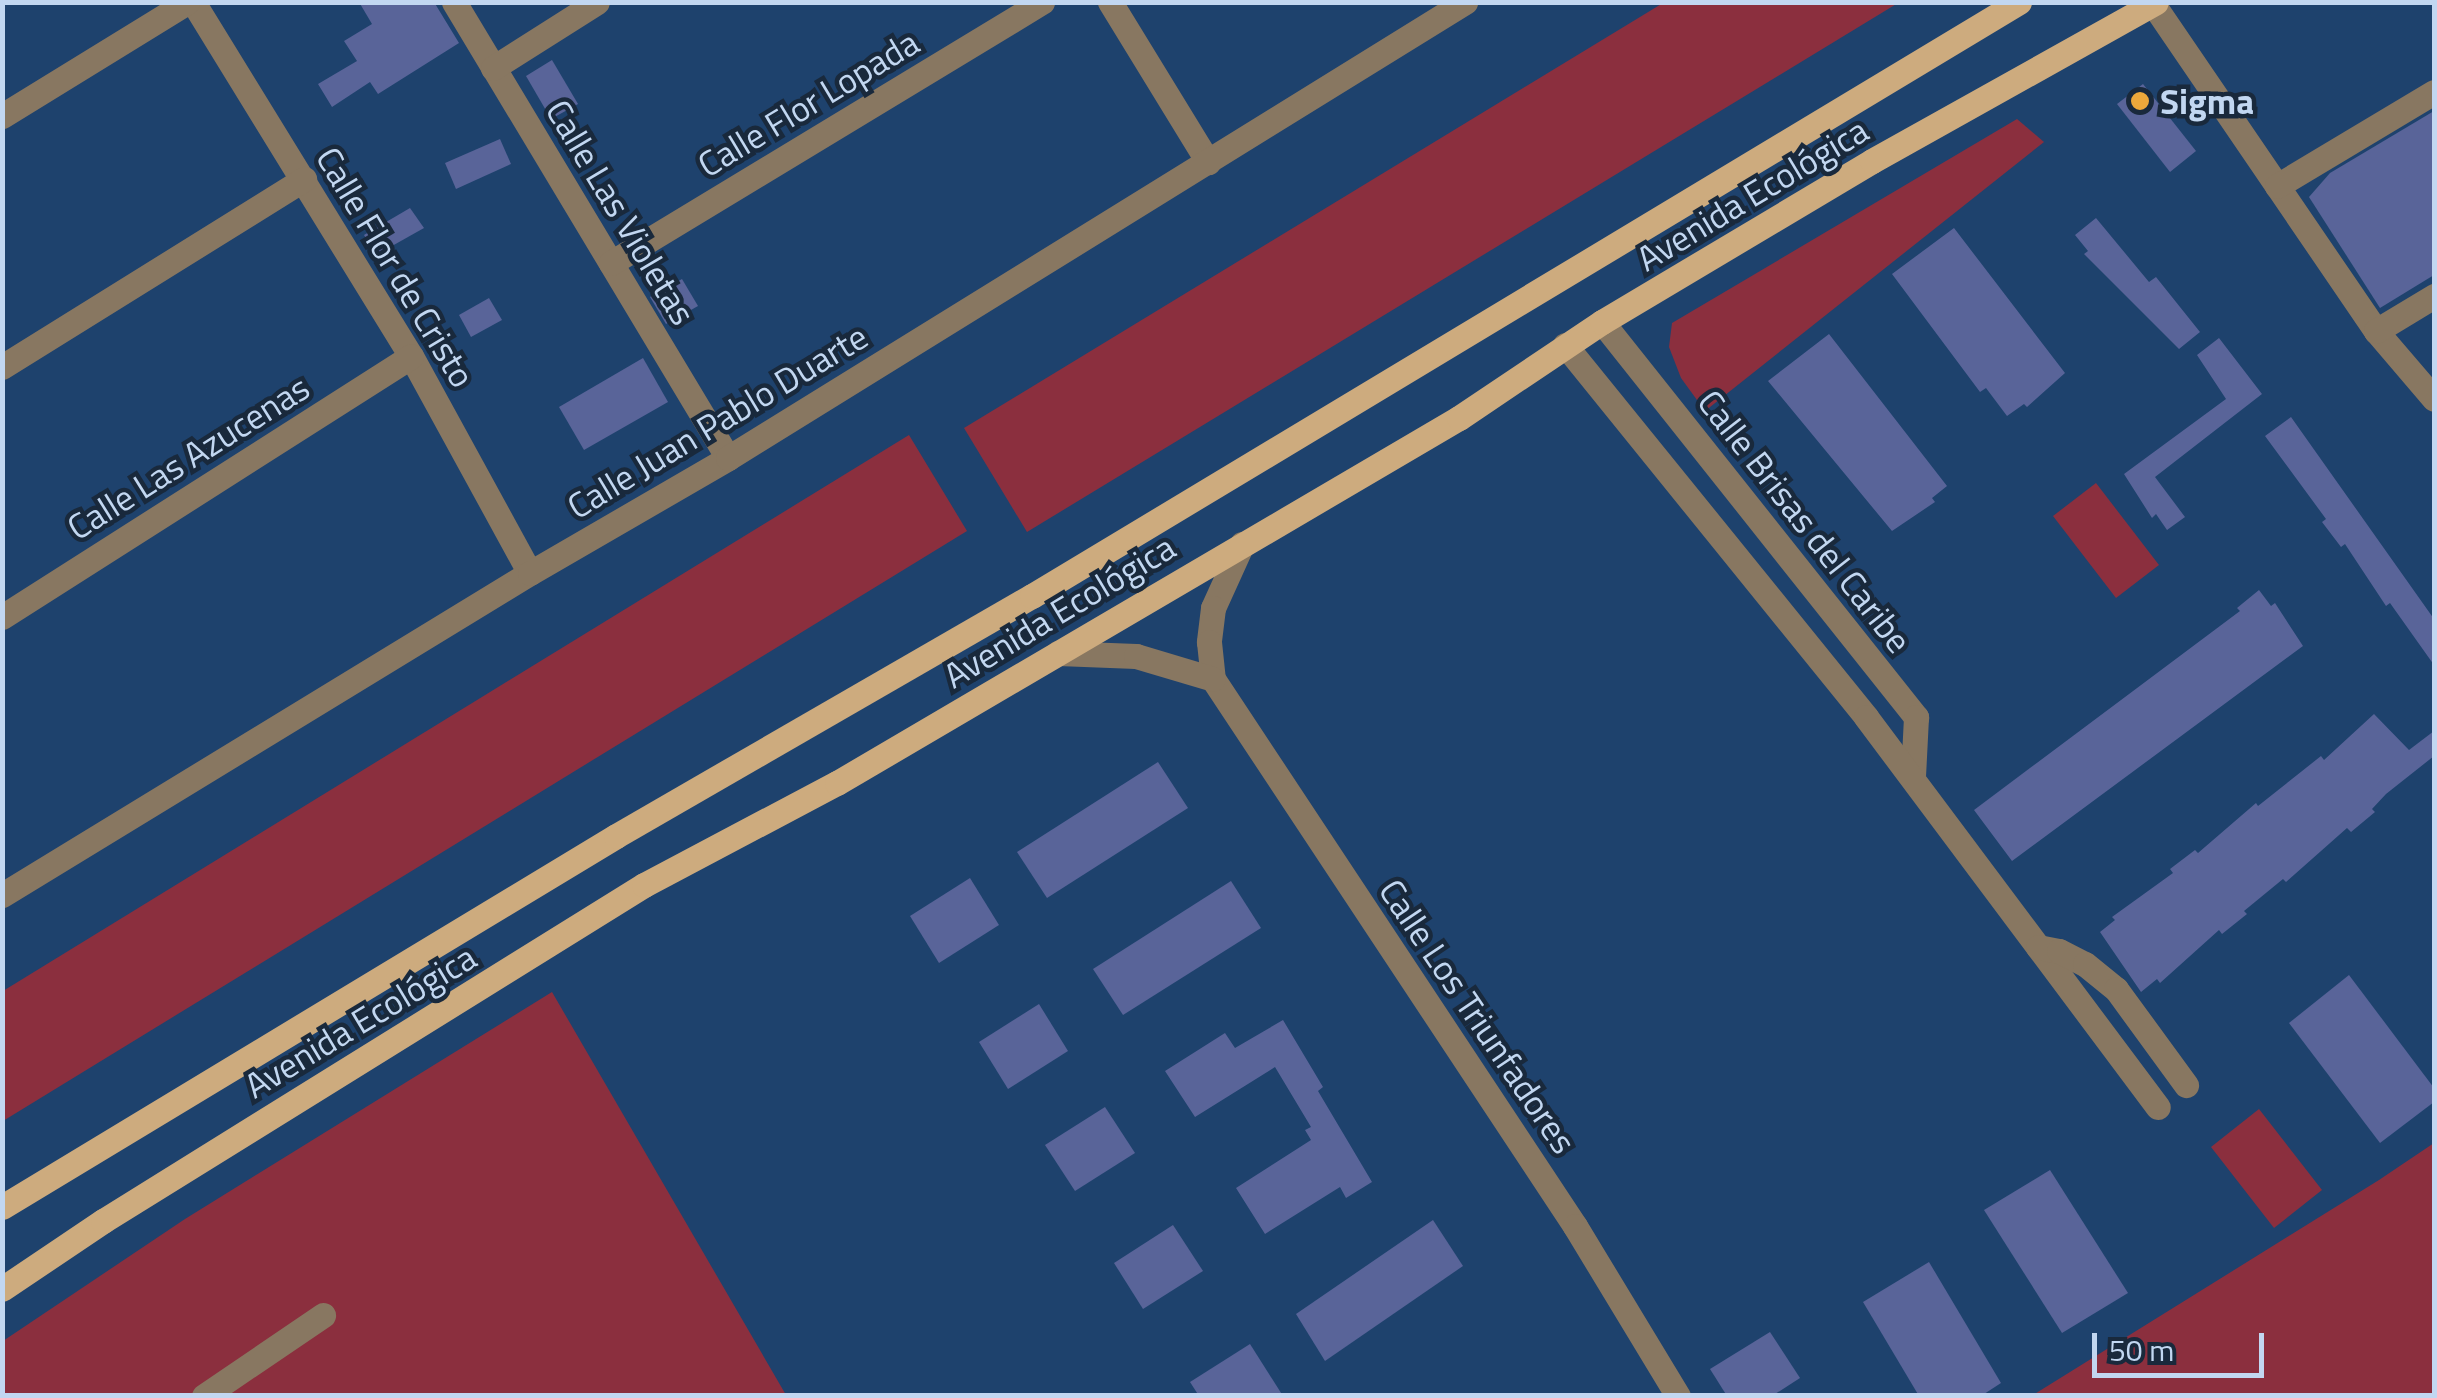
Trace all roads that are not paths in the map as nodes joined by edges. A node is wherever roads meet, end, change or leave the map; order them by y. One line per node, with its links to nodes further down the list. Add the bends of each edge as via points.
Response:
1 (190, 2): 11 (street); 13 (street, Calle Flor de Cristo)
2 (454, 2): 9 (street, Calle Las Violetas)
3 (597, 2): 9 (street)
4 (1042, 2): 15 (street, Calle Flor Lopada)
5 (1110, 2): 12 (street)
6 (1465, 2): 12 (street, Calle Juan Pablo Duarte)
7 (2019, 2): 34 (main road)
8 (2155, 3): 14 (street); 17 (main road, Avenida Ecológica)
9 (493, 68): 15 (street, Calle Las Violetas)
10 (2434, 92): 14 (street)
11 (2, 116)
12 (1208, 162): 23 (street, Calle Juan Pablo Duarte)
13 (304, 179): 20 (street, Calle Flor de Cristo); 21 (street)
14 (2276, 186): 18 (street)
15 (612, 263): 23 (street, Calle Las Violetas)
16 (2434, 296): 18 (street)
17 (1602, 322): 19 (main road, Avenida Ecológica); 29 (street, Calle Brisas del Caribe, via 1916,718)
18 (2376, 331): 22 (street)
19 (1564, 345): 24 (main road, Avenida Ecológica, via 1459,418); 29 (street, Calle Brisas del Caribe)
20 (412, 356): 25 (street, Calle Flor de Cristo); 26 (street, Calle Las Azucenas)
21 (2, 367)
22 (2434, 400)
23 (728, 458): 25 (street, Calle Juan Pablo Duarte)
24 (1242, 544): 27 (main road, Avenida Ecológica); 28 (street, via 1213,608)
25 (530, 573): 30 (street, Calle Juan Pablo Duarte)
26 (2, 617)
27 (1058, 653): 28 (street, via 1136,656); 35 (main road, Avenida Ecológica, via 644,886)
28 (1213, 679): 38 (street, Calle Los Triunfadores, via 1566,1211)
29 (1912, 777): 31 (street, Calle Brisas del Caribe)
30 (2, 895)
31 (2038, 948): 32 (street, via 2085,964 2116,989); 33 (street, Calle Brisas del Caribe)
32 (2186, 1085)
33 (2158, 1107)
34 (2, 1207)
35 (2, 1289)
36 (324, 1315): 37 (street)
37 (204, 1396)
38 (1678, 1396)

